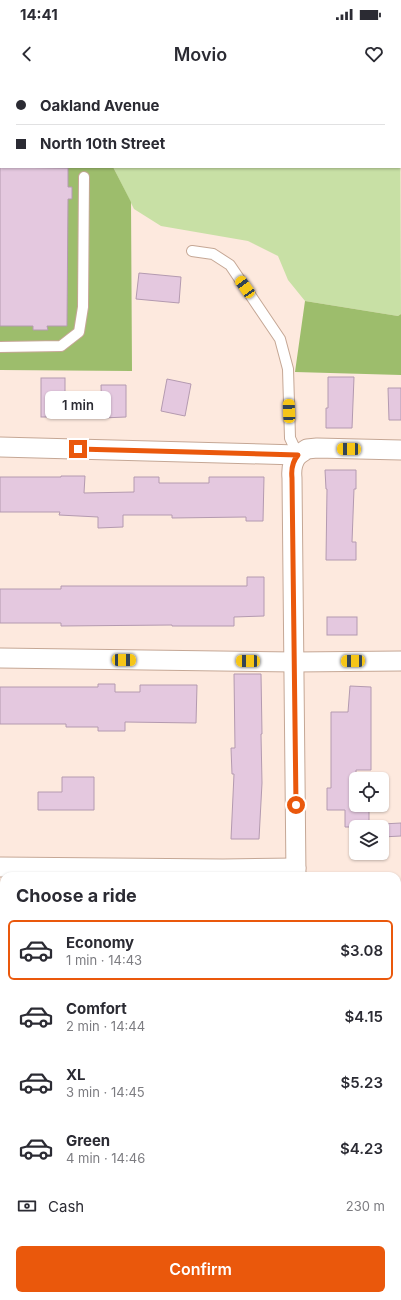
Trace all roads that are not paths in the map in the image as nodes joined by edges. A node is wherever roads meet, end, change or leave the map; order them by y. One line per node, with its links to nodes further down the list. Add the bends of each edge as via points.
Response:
1 (84, 177): 3 (lane, via 83,307 80,332 61,346)
2 (192, 251): 6 (lane, via 213,254 230,265 280,339 288,369 290,438)
3 (0, 347)
4 (0, 447): 6 (street)
5 (401, 450): 6 (street, via 317,448 307,449)
6 (298, 455): 9 (street, via 291,471)
7 (0, 658): 9 (street)
8 (401, 661): 9 (street)
9 (295, 662): 11 (street)
10 (0, 867): 11 (street)
11 (296, 872)

